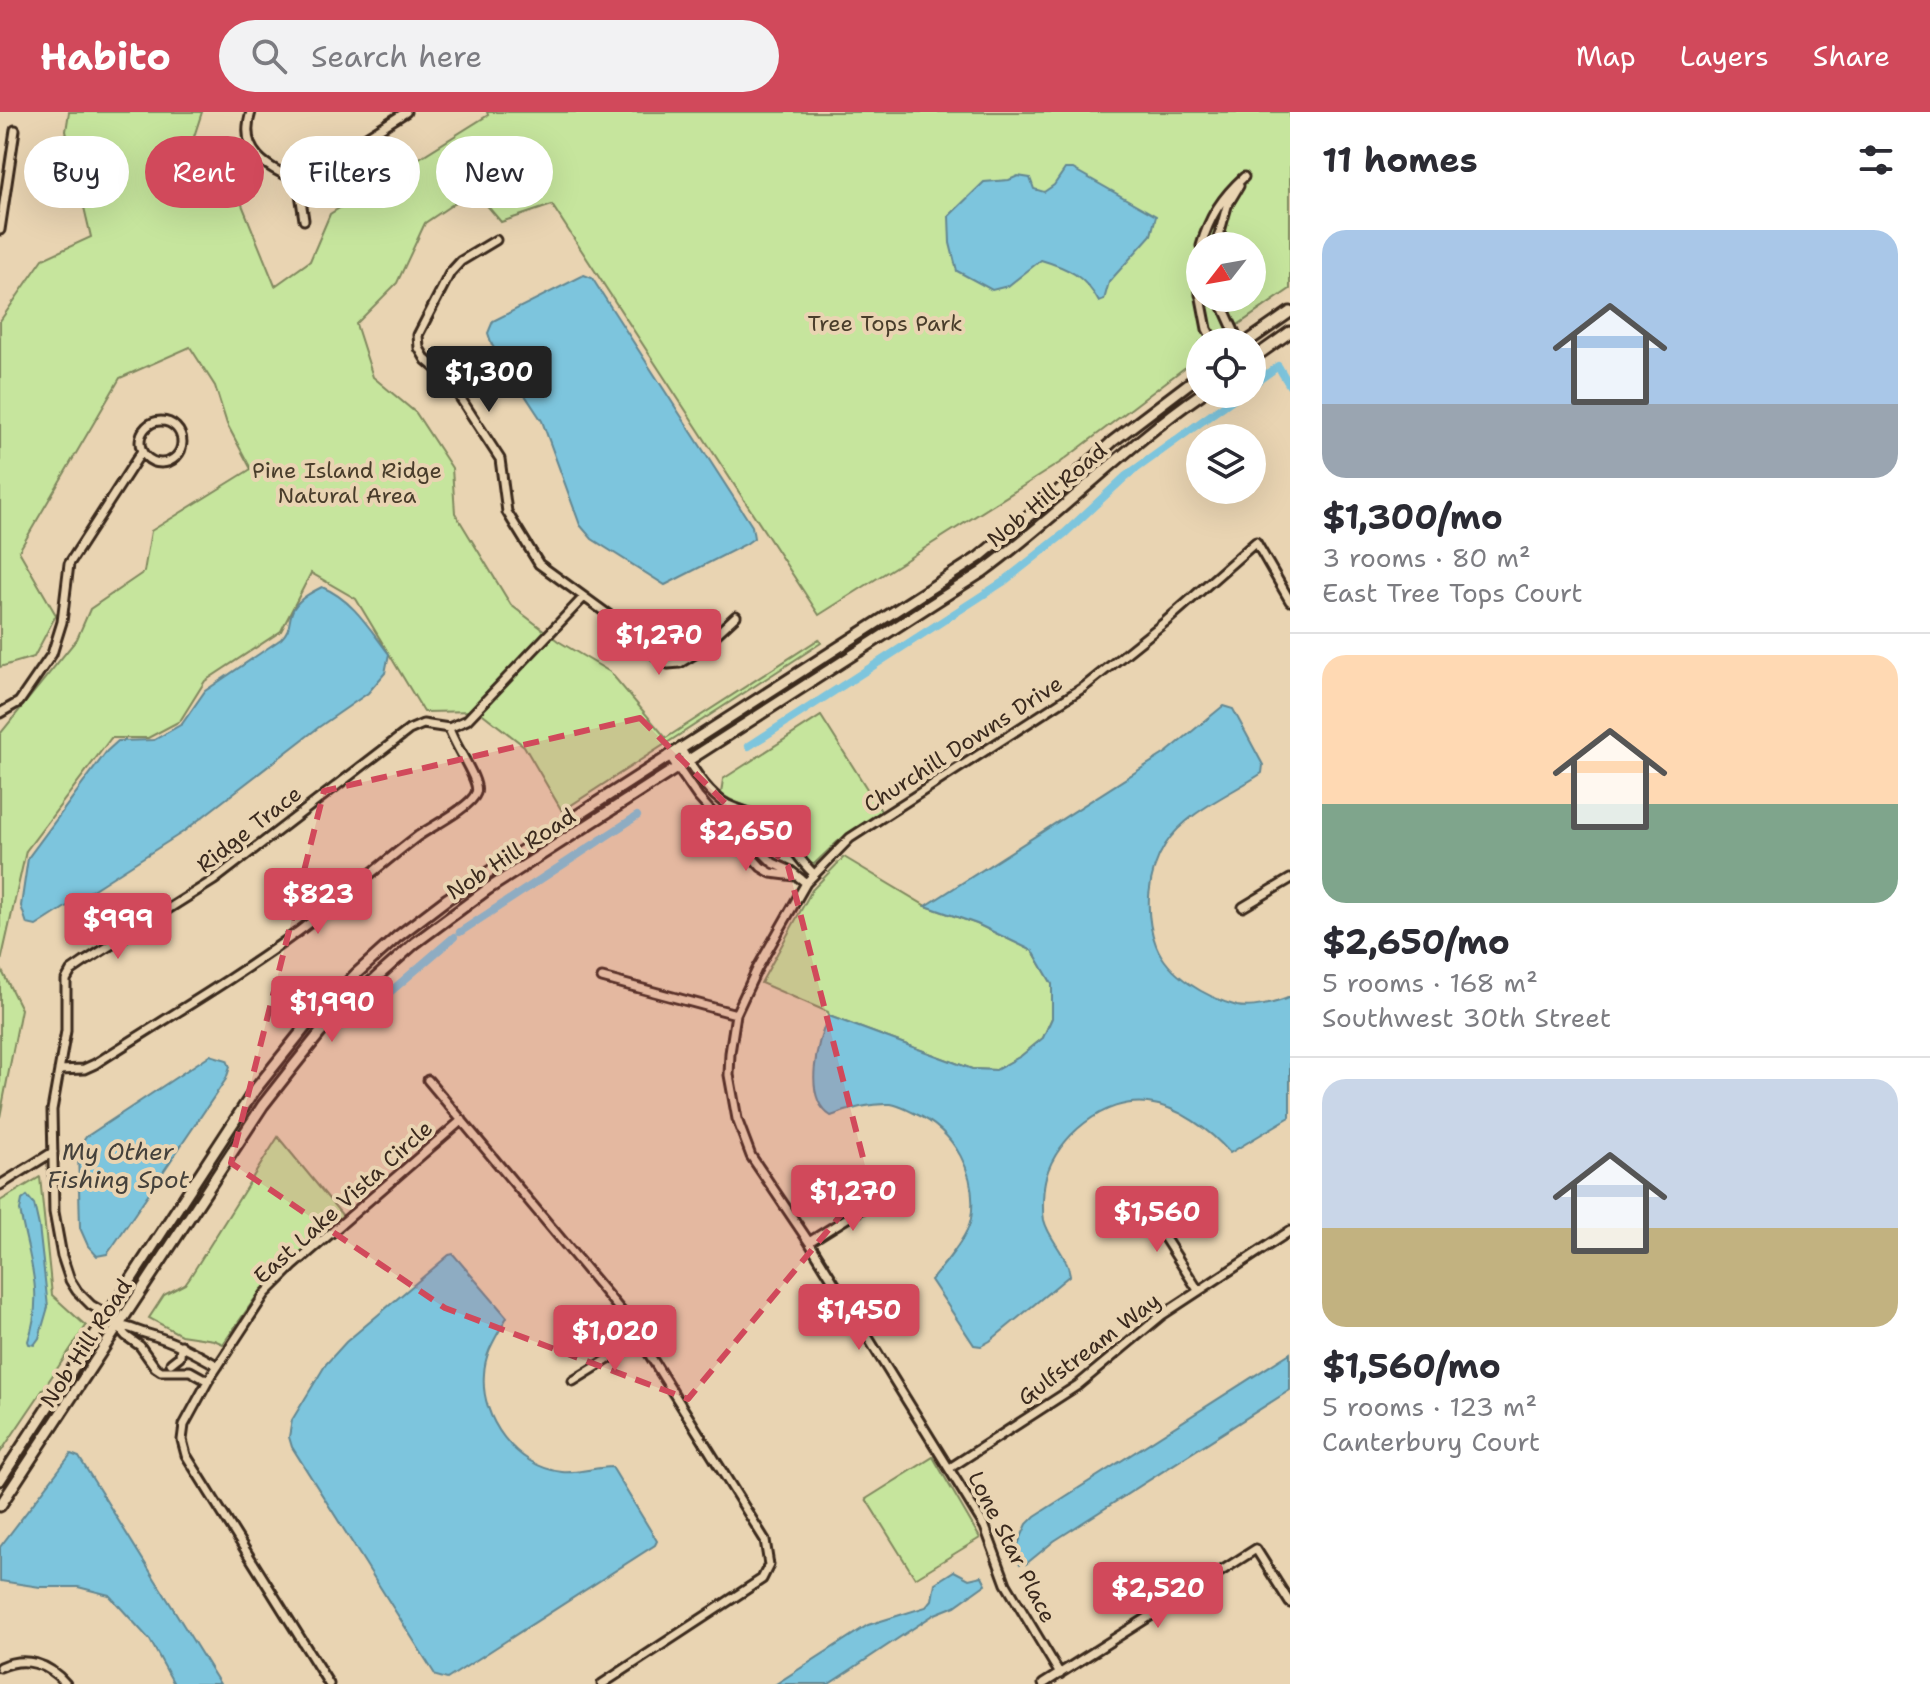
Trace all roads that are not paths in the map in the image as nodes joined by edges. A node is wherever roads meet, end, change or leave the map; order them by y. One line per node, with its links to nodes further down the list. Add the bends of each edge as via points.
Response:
1 (251, 112): 5 (street, via 246,127 252,150)
2 (406, 112): 4 (street)
3 (15, 130): 8 (street)
4 (368, 136)
5 (280, 173)
6 (302, 208): 7 (street)
7 (304, 220)
8 (0, 230)
9 (1206, 232): 10 (street, via 1225,195 1244,177)
10 (1220, 232)
11 (496, 240): 19 (street, via 450,273 418,335 419,348 448,379 500,459 507,512 529,552)
12 (1290, 312): 13 (main road)
13 (1266, 329)
14 (1290, 332): 15 (main road)
15 (1266, 349)
16 (1186, 386): 24 (main road, Nob Hill Road, via 979,557)
17 (1186, 405): 26 (main road, Nob Hill Road, via 982,572)
18 (142, 451): 18 (street, via 142,433 151,423 177,427 182,447 175,459 154,462); 22 (street, via 69,564 52,654 19,702)
19 (583, 598): 21 (street, via 668,664 695,654); 23 (street, Ridge Trace, via 479,711)
20 (1290, 601): 30 (street, Churchill Downs Drive, via 1256,542 1084,687 850,838)
21 (736, 616)
22 (0, 713)
23 (449, 728): 36 (street, Ridge Trace, via 423,724 409,730 214,880 71,971); 36 (street, via 477,785 470,801 269,952 95,1064)
24 (680, 748): 25 (main road, Nob Hill Road); 26 (street)
25 (669, 755): 27 (street); 46 (main road, Nob Hill Road, via 447,899 357,973 254,1091)
26 (689, 761): 27 (main road, Nob Hill Road); 28 (street, via 714,795 770,822)
27 (678, 768): 29 (street, via 761,867 771,873); 47 (main road, Nob Hill Road, via 488,889 346,1006 263,1105)
28 (788, 845): 29 (street); 30 (street)
29 (781, 869): 32 (street)
30 (813, 873): 32 (street, Churchill Downs Drive)
31 (1290, 879): 33 (street)
32 (806, 883): 35 (street, Churchill Downs Drive)
33 (1243, 907)
34 (602, 978): 35 (street)
35 (736, 1014): 44 (street, Lone Star Place, via 729,1075 737,1119 751,1156)
36 (59, 1070): 39 (street, Ridge Trace, via 52,1110)
37 (428, 1080): 38 (street)
38 (462, 1120): 48 (street); 52 (street, East Lake Vista Circle, via 284,1274)
39 (53, 1152): 40 (street); 46 (street, Ridge Trace, via 56,1233 70,1280 91,1305)
40 (0, 1185)
41 (881, 1197): 44 (street)
42 (1141, 1201): 45 (street)
43 (1290, 1231): 45 (street, Gulfstream Way)
44 (809, 1242): 56 (street, Lone Star Place)
45 (1198, 1290): 56 (street, Gulfstream Way, via 1078,1385)
46 (108, 1315): 47 (street, Ridge Trace); 57 (main road, Nob Hill Road)
47 (118, 1326): 49 (street); 51 (street, Ridge Trace); 58 (main road, Nob Hill Road)
48 (641, 1339): 55 (street); 64 (street, via 765,1540 769,1565 750,1589)
49 (181, 1345): 52 (street); 53 (street, via 174,1362)
50 (162, 1363): 51 (street)
51 (151, 1364): 53 (street, via 161,1371)
52 (218, 1366): 54 (street, East Lake Vista Circle)
53 (190, 1371): 54 (street)
54 (208, 1381): 63 (street, East Lake Vista Circle, via 184,1425 186,1455)
55 (573, 1381)
56 (950, 1468): 61 (street, Lone Star Place, via 985,1527 1006,1584)
57 (0, 1480)
58 (0, 1506)
59 (1290, 1603): 61 (street, via 1256,1549)
60 (0, 1667): 62 (street, via 37,1662)
61 (1060, 1674): 65 (street)
62 (66, 1684)
63 (329, 1684)
64 (602, 1684)
65 (1043, 1684)

